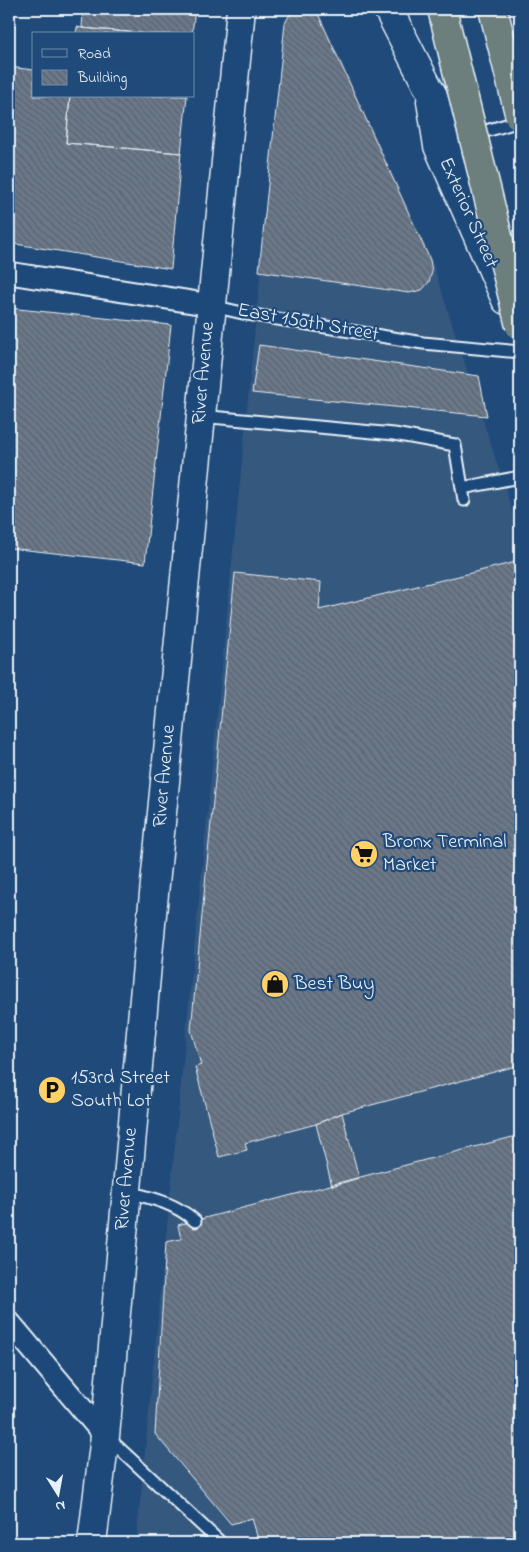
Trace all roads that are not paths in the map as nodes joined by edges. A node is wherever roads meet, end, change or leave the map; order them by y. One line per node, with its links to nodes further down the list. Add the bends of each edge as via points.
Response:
1 (240, 9): 11 (main road, River Avenue)
2 (388, 9): 5 (main road, Exterior Street)
3 (442, 9): 12 (highway, bridge)
4 (493, 9): 6 (highway)
5 (429, 89): 8 (main road, Exterior Street); 13 (main road, Exterior Street, via 438,146)
6 (520, 117)
7 (520, 121): 8 (lane)
8 (460, 139): 10 (main road, Exterior Street)
9 (9, 273): 11 (street, East 150th Street)
10 (520, 280)
11 (210, 305): 14 (lane, East 150th Street, via 433,344); 15 (main road, River Avenue)
12 (520, 326)
13 (520, 333)
14 (520, 352)
15 (200, 416): 17 (lane, via 394,434 455,445); 19 (main road, River Avenue)
16 (520, 477): 17 (lane)
17 (462, 488): 18 (lane)
18 (464, 500)
19 (126, 1192): 20 (lane, via 168,1203); 22 (main road, River Avenue)
20 (195, 1221)
21 (9, 1322): 22 (street)
22 (105, 1436): 23 (main road, River Avenue); 24 (lane)
23 (92, 1543)
24 (221, 1543)

